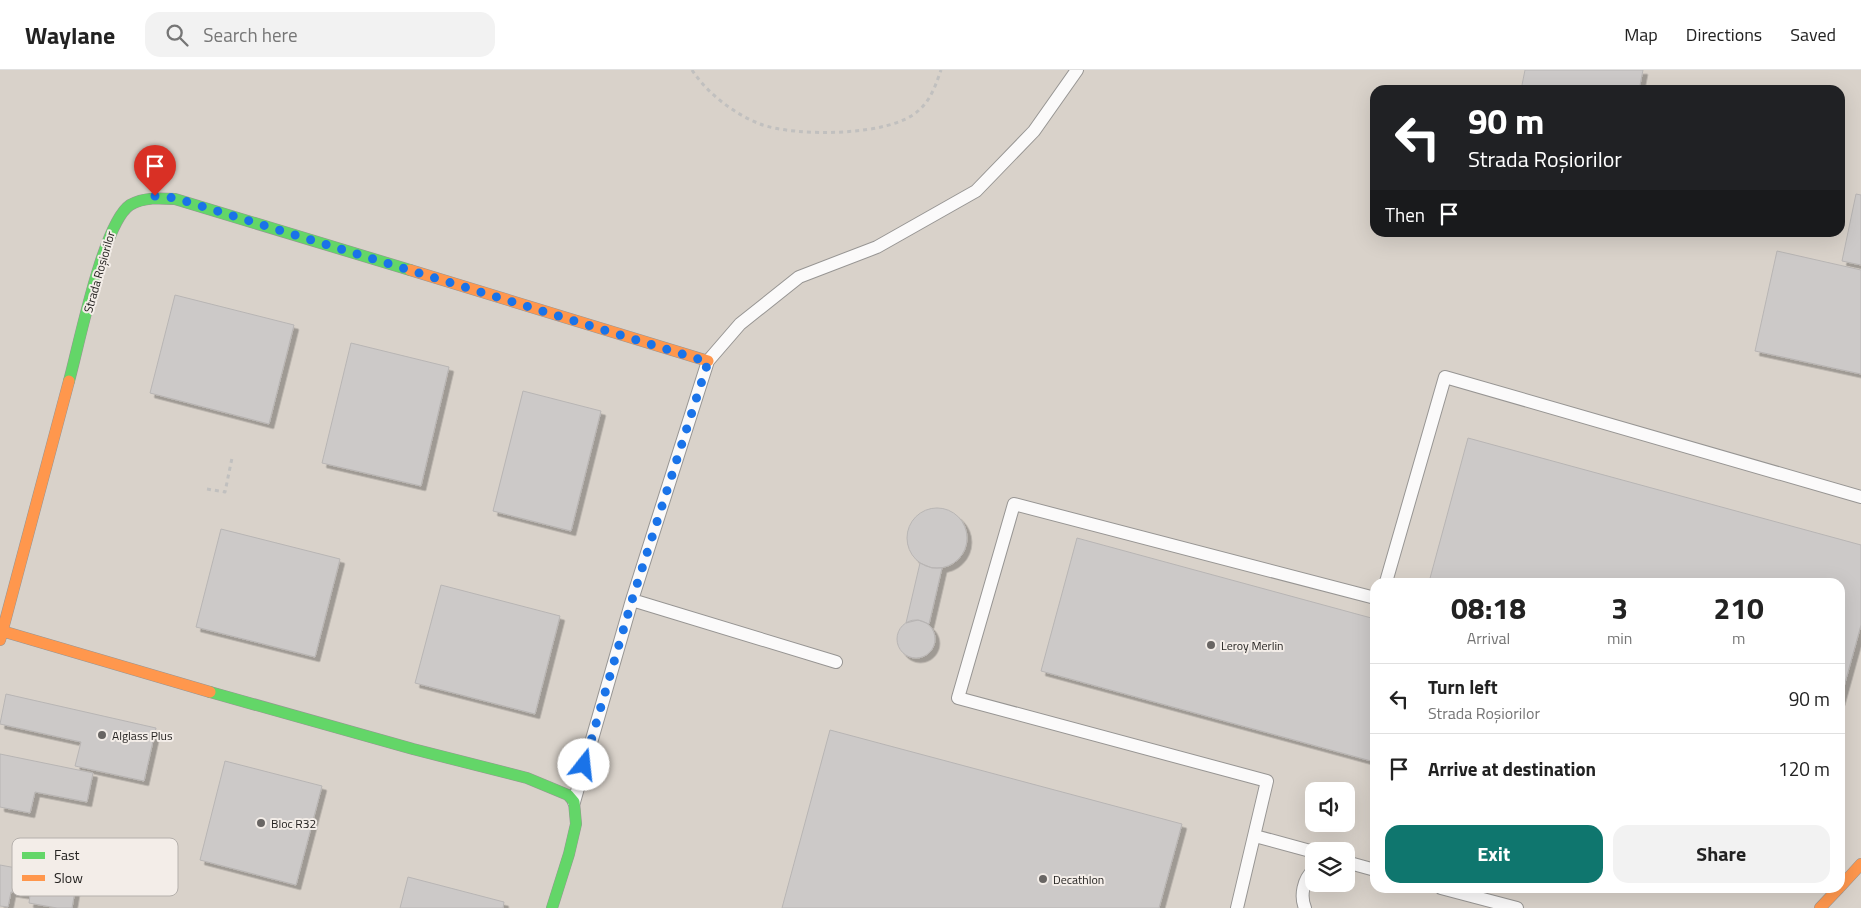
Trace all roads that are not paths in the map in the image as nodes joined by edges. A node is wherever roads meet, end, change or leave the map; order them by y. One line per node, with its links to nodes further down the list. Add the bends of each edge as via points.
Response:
1 (1077, 70): 2 (lane, via 1034,131 976,191 877,247 799,277 740,324)
2 (708, 362): 6 (lane); 7 (street, Strada Roșiorilor, via 175,198 155,196 138,200 124,208 113,223)
3 (1861, 497): 4 (lane, via 1445,378)
4 (1387, 578)
5 (1370, 597): 10 (lane, via 1014,504 958,698 1267,781)
6 (632, 600): 8 (lane); 9 (lane)
7 (1, 636): 9 (street, via 363,737 521,777 562,790)
8 (836, 662)
9 (574, 802): 20 (street, via 577,825)
10 (1255, 836): 11 (lane); 19 (lane)
11 (1305, 850)
12 (1355, 864): 14 (lane)
13 (1861, 864): 15 (street)
14 (1370, 869)
15 (1845, 882)
16 (1305, 884): 21 (lane, via 1302,901)
17 (1460, 893): 22 (lane)
18 (1834, 893): 23 (street)
19 (1241, 907)
20 (552, 908)
21 (1305, 908)
22 (1517, 908)
23 (1820, 908)

